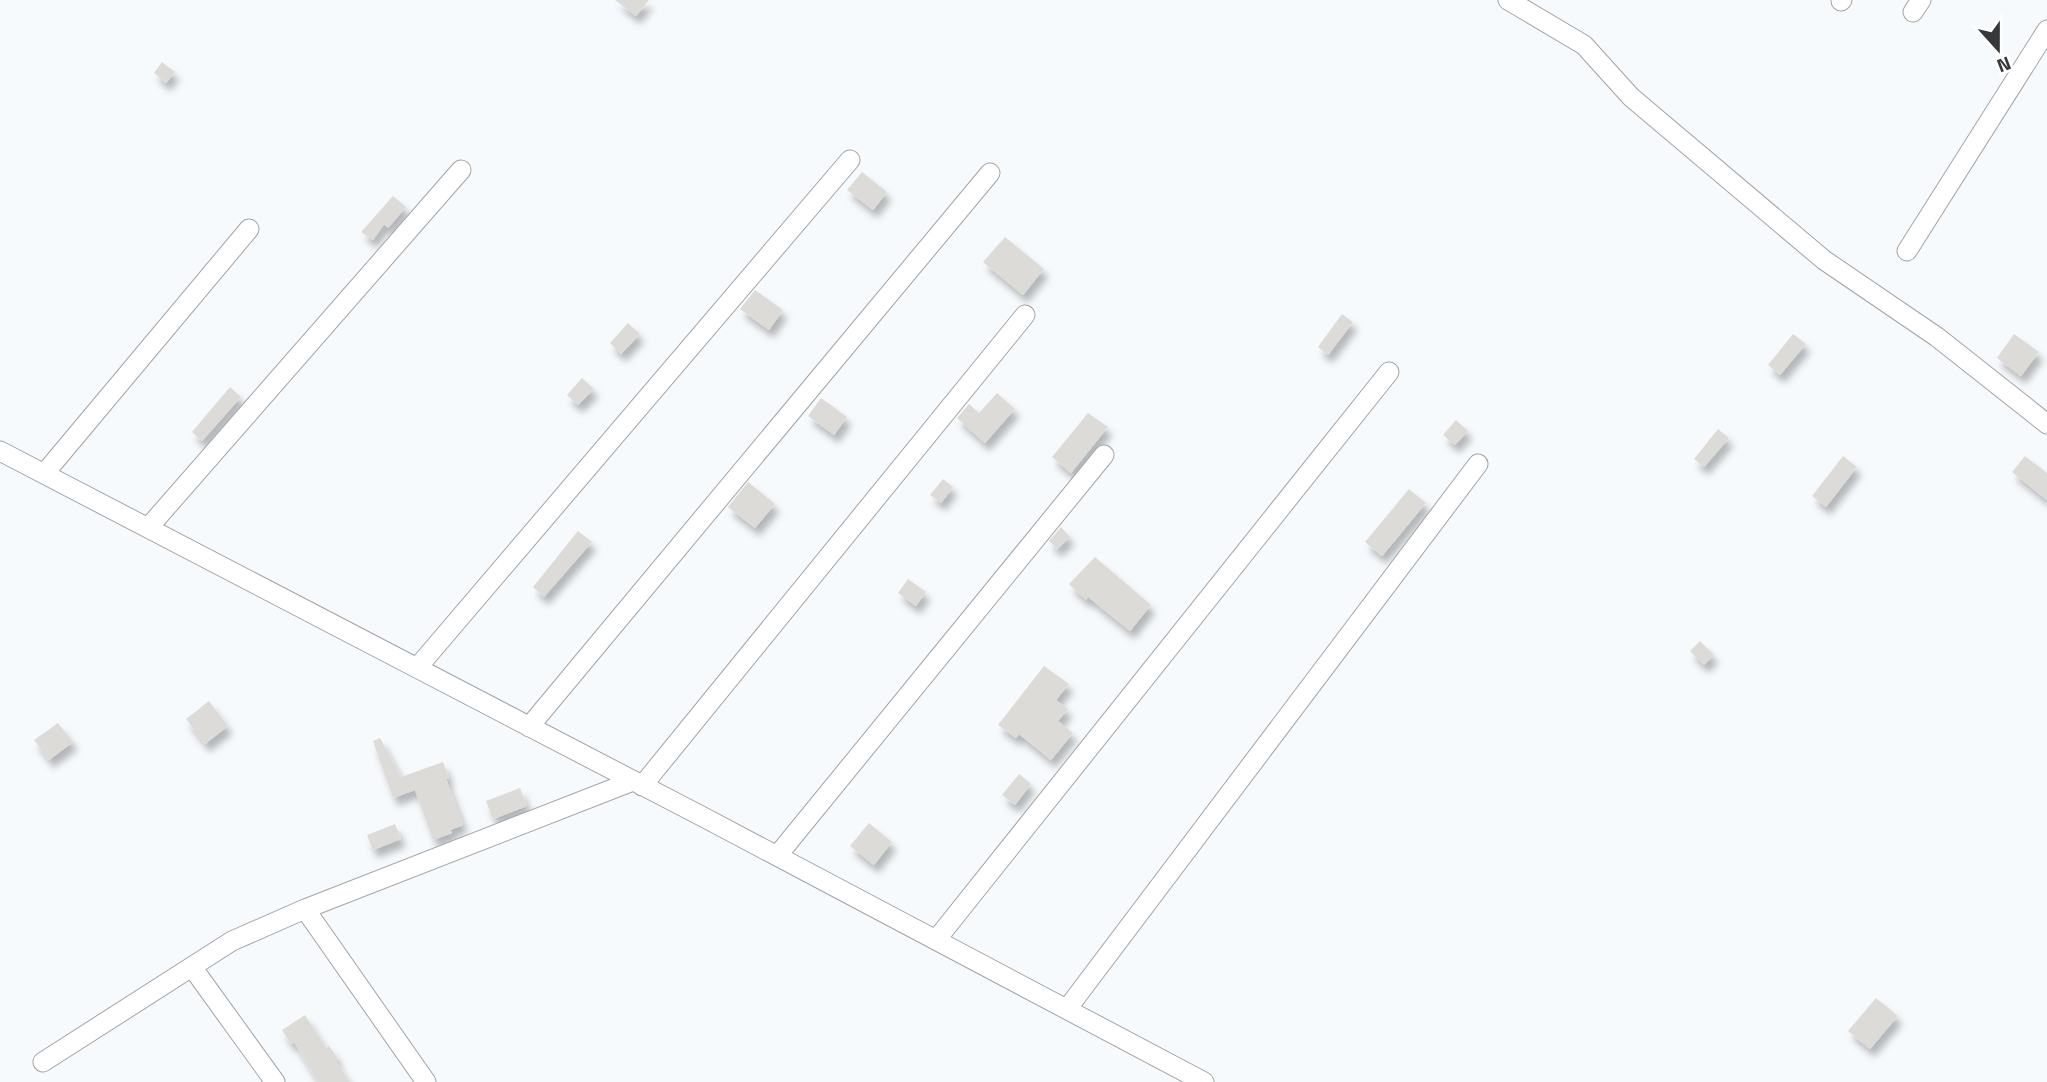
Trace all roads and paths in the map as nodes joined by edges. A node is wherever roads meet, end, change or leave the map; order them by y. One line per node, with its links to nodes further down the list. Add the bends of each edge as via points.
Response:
1 (1508, 0): 10 (street, via 1584,46 1631,97 1824,260 1937,337)
2 (2047, 30): 7 (street)
3 (850, 160): 16 (street)
4 (461, 170): 15 (street)
5 (990, 173): 17 (street)
6 (250, 229): 14 (street)
7 (1907, 251)
8 (1025, 315): 18 (street)
9 (1389, 372): 21 (street)
10 (2047, 424)
11 (0, 451): 14 (street)
12 (1104, 455): 19 (street)
13 (1478, 464): 23 (street)
14 (44, 474): 15 (street)
15 (148, 528): 16 (street)
16 (417, 668): 17 (street)
17 (529, 727): 18 (street)
18 (638, 783): 19 (street); 20 (street)
19 (777, 856): 21 (street)
20 (304, 909): 22 (street, via 232,941); 26 (street)
21 (936, 940): 23 (street)
22 (192, 967): 24 (street); 25 (street)
23 (1067, 1009): 27 (street)
24 (43, 1062)
25 (275, 1082)
26 (426, 1082)
27 (1204, 1082)

